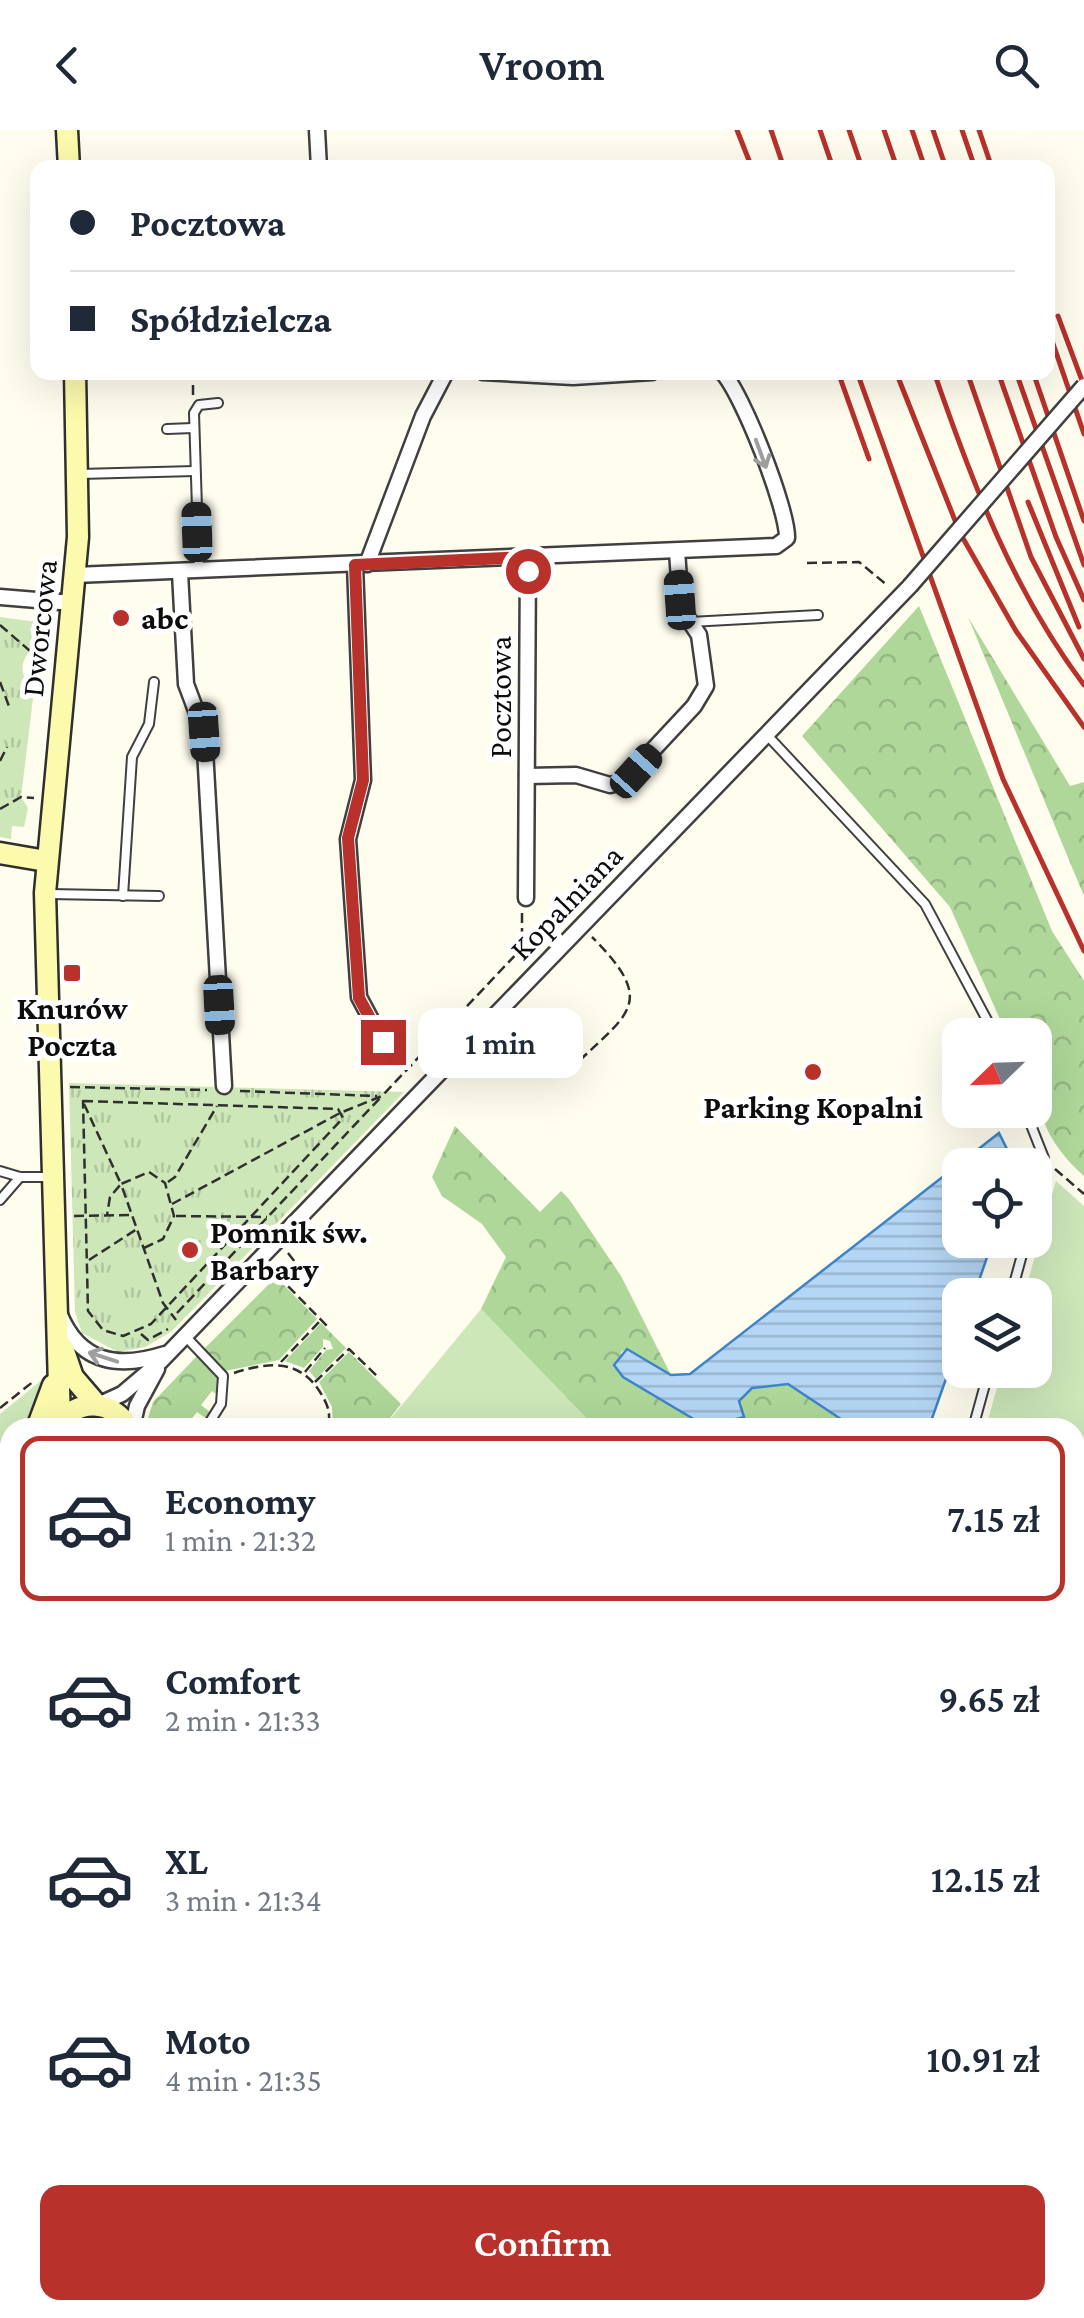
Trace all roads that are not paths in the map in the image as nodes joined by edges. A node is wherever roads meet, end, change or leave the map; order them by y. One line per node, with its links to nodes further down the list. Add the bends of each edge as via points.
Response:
1 (67, 130): 3 (main road)
2 (318, 130): 4 (street)
3 (69, 160)
4 (319, 160)
5 (76, 380): 13 (main road, Dworcowa)
6 (442, 380): 16 (street)
7 (728, 380): 14 (street, one-way to 14, via 744,404 784,516 785,541)
8 (1084, 386): 25 (street, Kopalniana, bridge, via 904,591)
9 (218, 403): 10 (lane, via 196,406)
10 (194, 428): 11 (lane); 12 (lane)
11 (168, 429)
12 (195, 471): 13 (lane); 18 (lane)
13 (78, 474): 19 (main road, Dworcowa)
14 (677, 550): 15 (street); 23 (street, Pocztowa, via 681,608)
15 (528, 557): 16 (street); 26 (street, Pocztowa)
16 (361, 564): 18 (street); 34 (street, via 363,780 348,838 359,998)
17 (180, 572): 18 (street); 19 (street); 35 (street, via 186,684 204,732)
18 (198, 572)
19 (76, 574): 21 (main road, Dworcowa)
20 (0, 597): 21 (street)
21 (72, 603): 28 (main road, Dworcowa)
22 (818, 615): 23 (lane)
23 (690, 622): 26 (street, Pocztowa, via 700,640 704,690 630,776 610,785 576,775)
24 (154, 682): 30 (lane, via 150,717 132,756)
25 (766, 734): 33 (lane, via 924,904); 41 (street, Kopalniana)
26 (527, 776): 32 (street, Pocztowa)
27 (0, 854): 28 (main road)
28 (46, 861): 29 (main road, Dworcowa)
29 (44, 893): 30 (lane); 37 (main road, Dworcowa)
30 (123, 896): 31 (lane)
31 (159, 896)
32 (526, 898)
33 (986, 1018)
34 (383, 1042)
35 (224, 1086)
36 (2, 1173): 38 (lane)
37 (53, 1177): 38 (lane); 40 (main road, Dworcowa)
38 (20, 1178): 39 (lane)
39 (0, 1200)
40 (58, 1309): 42 (street, one-way to 40, via 109,1362 92,1356 76,1344); 43 (main road, Dworcowa); 45 (main road, Dworcowa, via 73,1377)
41 (182, 1333): 42 (street, Kopalniana); 51 (lane, via 223,1376 221,1404)
42 (166, 1357): 45 (street, Kopalniana, via 122,1394); 50 (street, Kopalniana)
43 (49, 1372): 46 (main road); 47 (main road, Dworcowa)
44 (984, 1388): 52 (lane)
45 (97, 1405): 48 (main road); 49 (main road)
46 (40, 1418)
47 (57, 1418)
48 (66, 1418)
49 (122, 1418)
50 (133, 1418)
51 (212, 1418)
52 (976, 1418)

